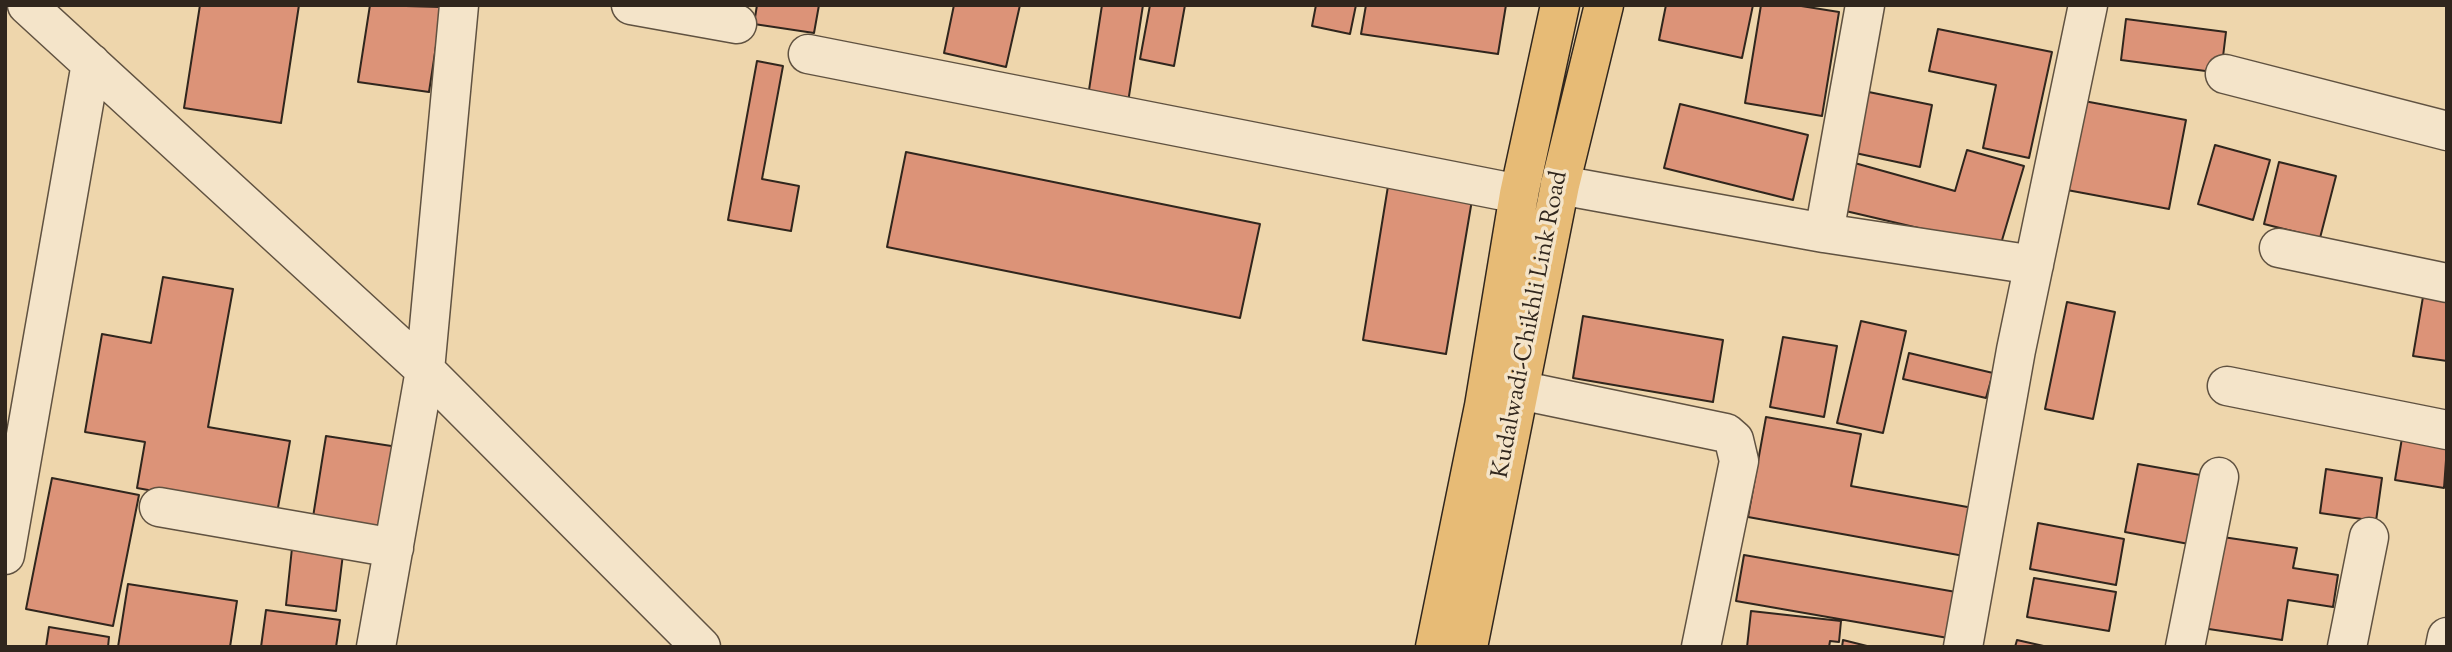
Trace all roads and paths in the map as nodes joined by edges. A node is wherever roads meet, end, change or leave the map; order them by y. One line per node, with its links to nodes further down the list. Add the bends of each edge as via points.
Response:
1 (27, 5): 8 (street)
2 (458, 5): 20 (street)
3 (631, 5): 9 (street)
4 (1560, 5): 15 (main road, Kudalwadi-Chikhli Link Road)
5 (1604, 5): 14 (main road, Kudalwadi-Chikhli Link Road)
6 (1865, 5): 16 (street)
7 (2088, 5): 18 (street)
8 (62, 20): 11 (street)
9 (737, 24)
10 (808, 54): 15 (street)
11 (91, 63): 20 (street); 28 (street)
12 (2225, 74): 13 (street)
13 (2447, 131)
14 (1560, 185): 16 (street); 22 (main road, Kudalwadi-Chikhli Link Road)
15 (1519, 194): 32 (main road, Kudalwadi-Chikhli Link Road, via 1484,406)
16 (1824, 233): 18 (street)
17 (2279, 248): 19 (street)
18 (2034, 265): 35 (street)
19 (2447, 283)
20 (425, 370): 27 (street); 31 (street)
21 (2227, 386): 23 (street)
22 (1519, 390): 33 (main road, Kudalwadi-Chikhli Link Road); 34 (street, via 1726,433 1734,440 1739,461)
23 (2447, 430)
24 (2219, 477): 36 (street)
25 (159, 507): 27 (street)
26 (2369, 537): 37 (street)
27 (394, 548): 30 (street)
28 (5, 555)
29 (2447, 637): 38 (street)
30 (376, 647)
31 (701, 647)
32 (1435, 647)
33 (1468, 647)
34 (1701, 647)
35 (1963, 647)
36 (2185, 647)
37 (2347, 647)
38 (2445, 647)

